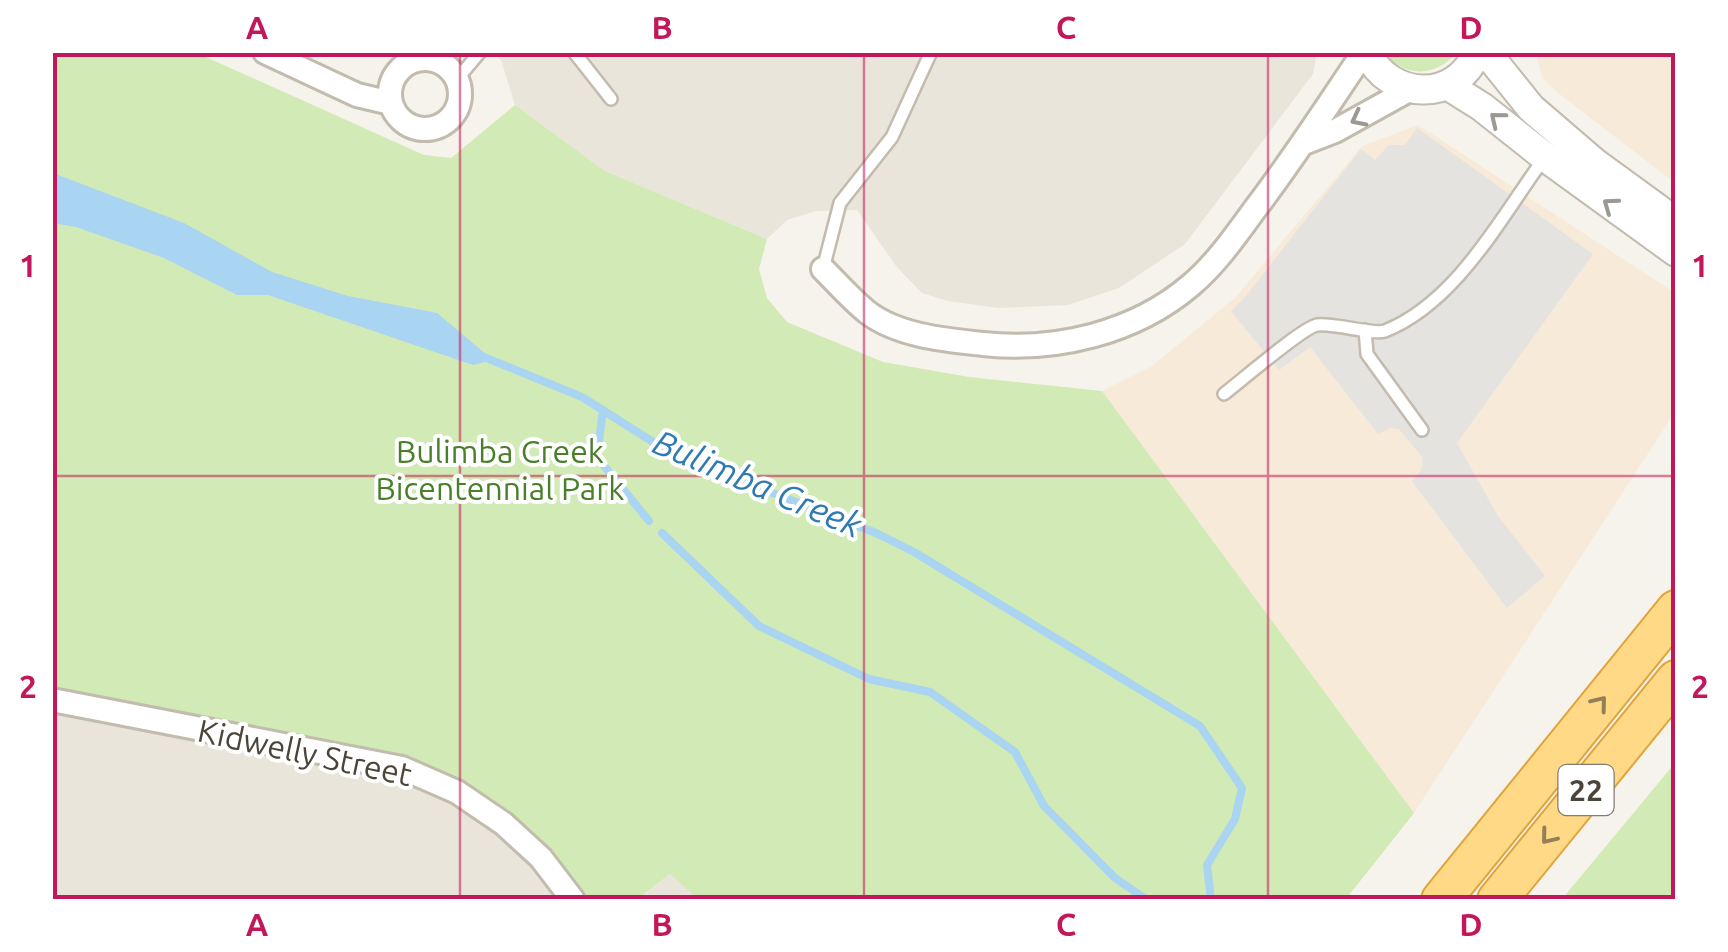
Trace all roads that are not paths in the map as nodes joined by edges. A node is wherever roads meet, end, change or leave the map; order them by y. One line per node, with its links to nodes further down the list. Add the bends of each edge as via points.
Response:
1 (265, 52): 12 (street, via 357,95)
2 (480, 52): 8 (lane)
3 (574, 52): 11 (lane)
4 (930, 52): 17 (lane, via 892,137 840,203)
5 (1366, 52): 10 (street, via 1382,76); 13 (street)
6 (1476, 52): 9 (street, via 1462,76)
7 (1486, 52): 14 (street)
8 (458, 78): 12 (street, via 438,60 412,61 395,76); 12 (street, via 456,111 438,127 415,128)
9 (1447, 85): 10 (street); 14 (street, one-way to 9)
10 (1409, 90): 13 (street, one-way to 13)
11 (611, 99)
12 (391, 103)
13 (1304, 143): 17 (street, via 1192,285 1146,316 1080,340 1008,347 926,338 870,314)
14 (1553, 146): 15 (street); 16 (street, one-way to 14); 18 (lane, via 1456,281 1410,319 1380,333)
15 (1676, 222)
16 (1676, 252)
17 (823, 269)
18 (1365, 330): 19 (lane, via 1313,325); 20 (lane, via 1367,354)
19 (1224, 394)
20 (1422, 430)
21 (1676, 610): 25 (highway, 22, one-way to 21)
22 (1676, 680): 26 (highway, 22, one-way to 26)
23 (52, 700): 24 (street, Kidwelly Street, via 402,768 458,792 504,824)
24 (573, 900)
25 (1441, 900)
26 (1497, 900)

